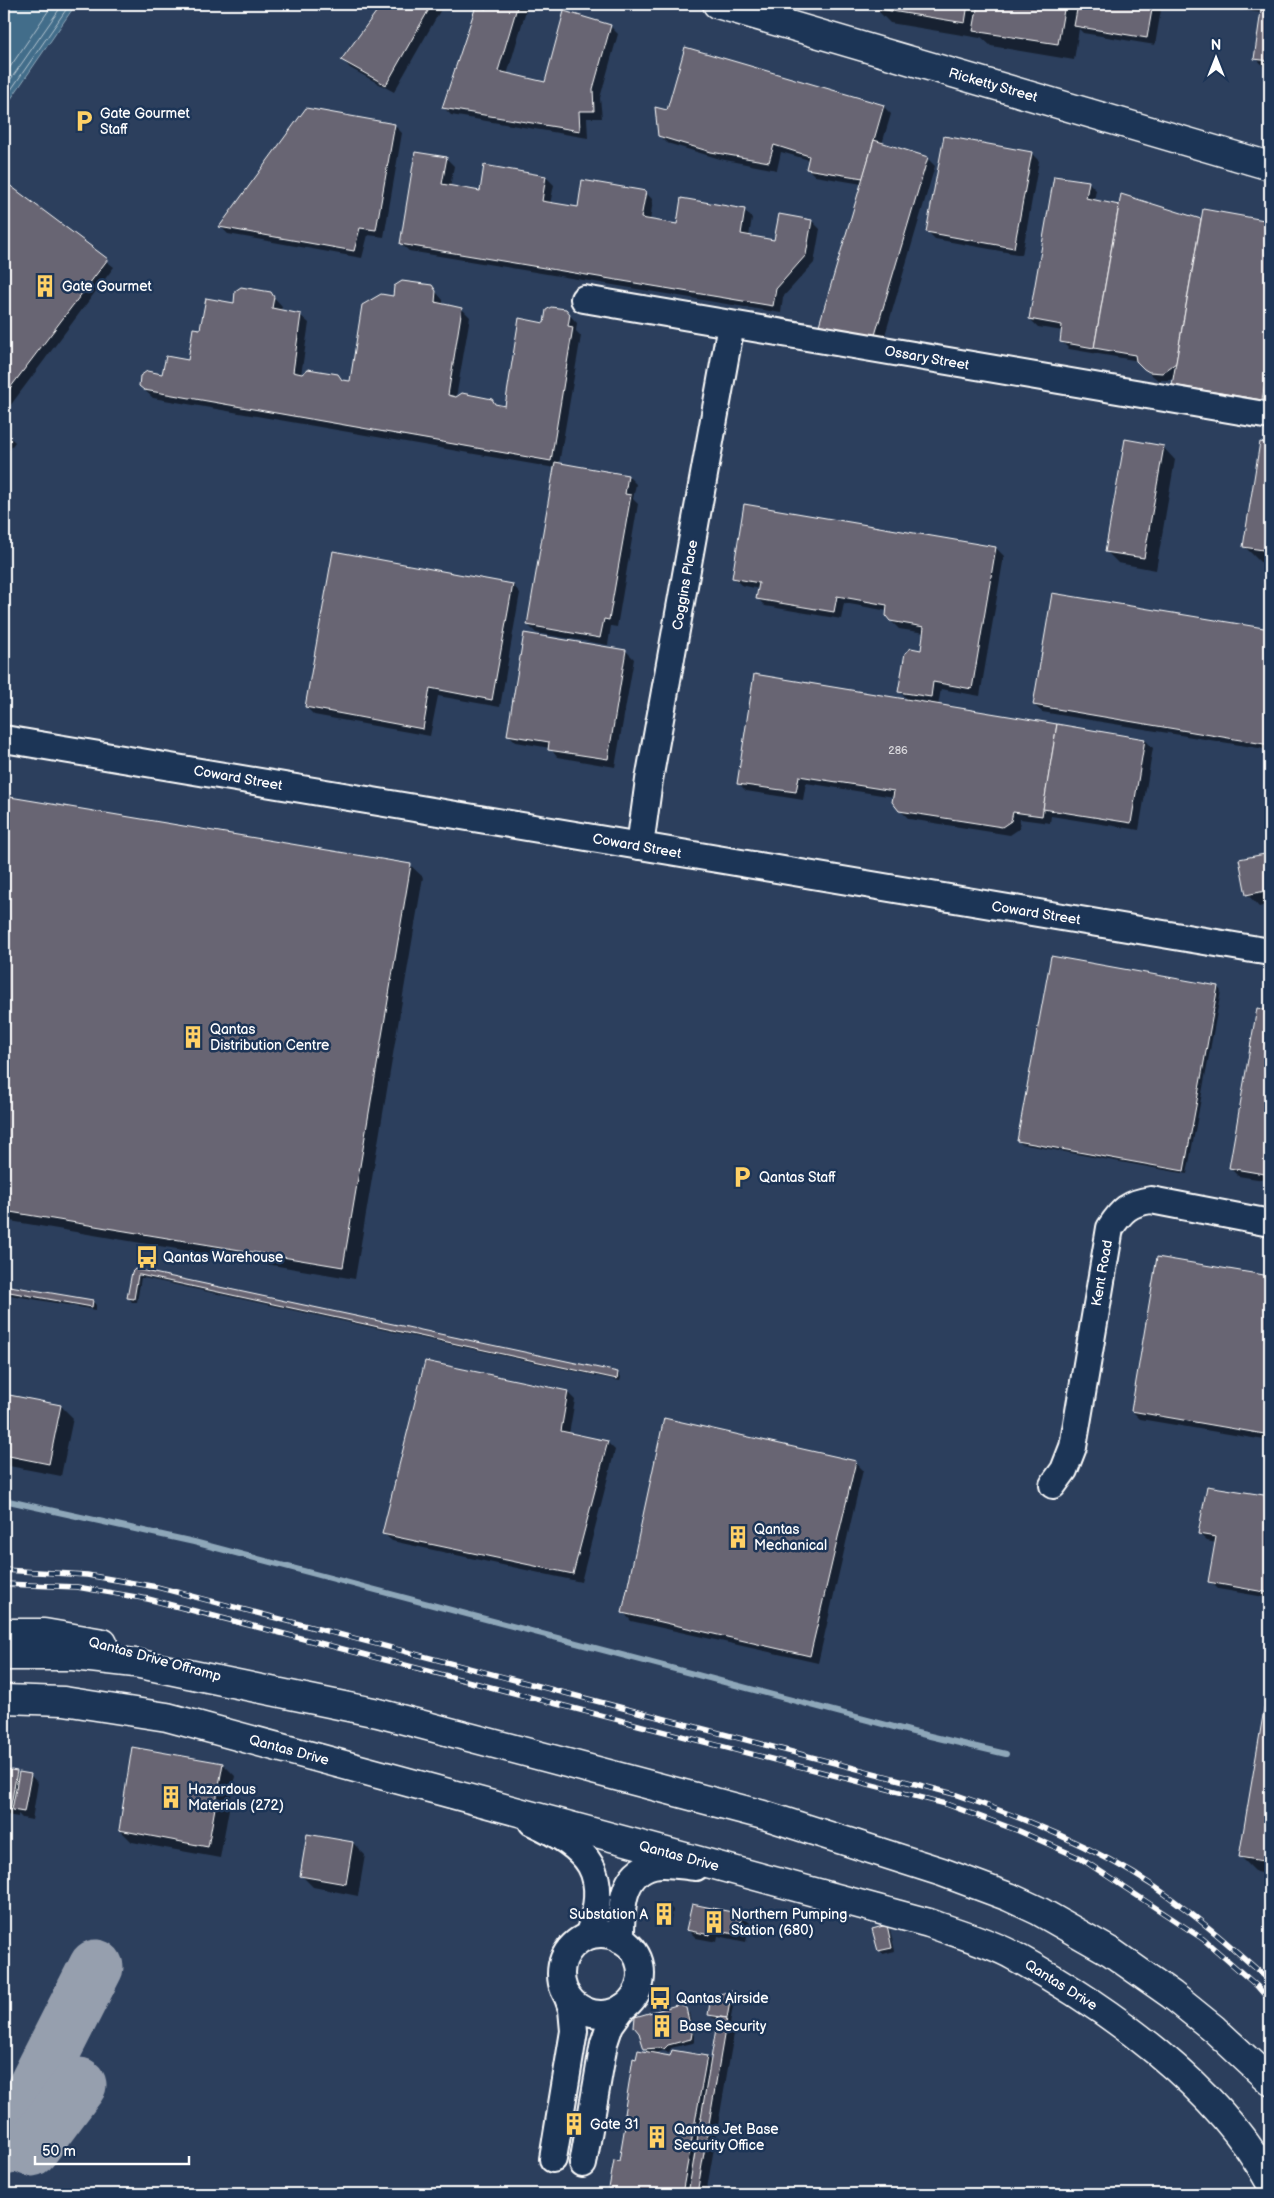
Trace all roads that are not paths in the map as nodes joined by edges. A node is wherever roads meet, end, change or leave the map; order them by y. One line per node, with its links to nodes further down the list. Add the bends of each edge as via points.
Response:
1 (717, 4): 2 (main road, Ricketty Street)
2 (1270, 166)
3 (584, 299): 4 (street, Ossary Street)
4 (731, 325): 5 (street, Ossary Street); 7 (street, Coggins Place)
5 (1270, 416)
6 (4, 739): 7 (street, Coward Street)
7 (640, 846): 8 (street, Coward Street)
8 (1270, 952)
9 (1270, 1222): 10 (street, Kent Road, via 1151,1200 1138,1202 1121,1212 1110,1228 1073,1447 1064,1470)
10 (1053, 1485)
11 (4, 1633): 13 (main road, Qantas Drive Offramp, via 44,1633 114,1645)
12 (4, 1656): 13 (main road, via 107,1659)
13 (246, 1685): 21 (main road, via 386,1715 766,1816 942,1872 1009,1897 1081,1934 1138,1970 1214,2029)
14 (4, 1699): 15 (main road, Qantas Drive, via 64,1701 167,1717)
15 (499, 1808): 16 (main road, Qantas Drive); 17 (street, via 562,1838 589,1861 595,1876 598,1903)
16 (726, 1869): 18 (street, via 653,1865 632,1877 625,1890); 22 (main road, Qantas Drive, via 930,1923 1013,1955 1093,2004 1157,2051 1225,2116)
17 (588, 1936): 18 (street, via 605,1935); 19 (street, via 570,1949 562,1965 562,1982)
18 (621, 1940): 20 (street, via 638,1959 641,1974 634,1997)
19 (567, 1995): 20 (street, via 586,2011 599,2014); 20 (street, via 574,2031 554,2150 585,2156 606,2038 610,2025)
20 (623, 2007)
21 (1270, 2082)
22 (1270, 2182)

